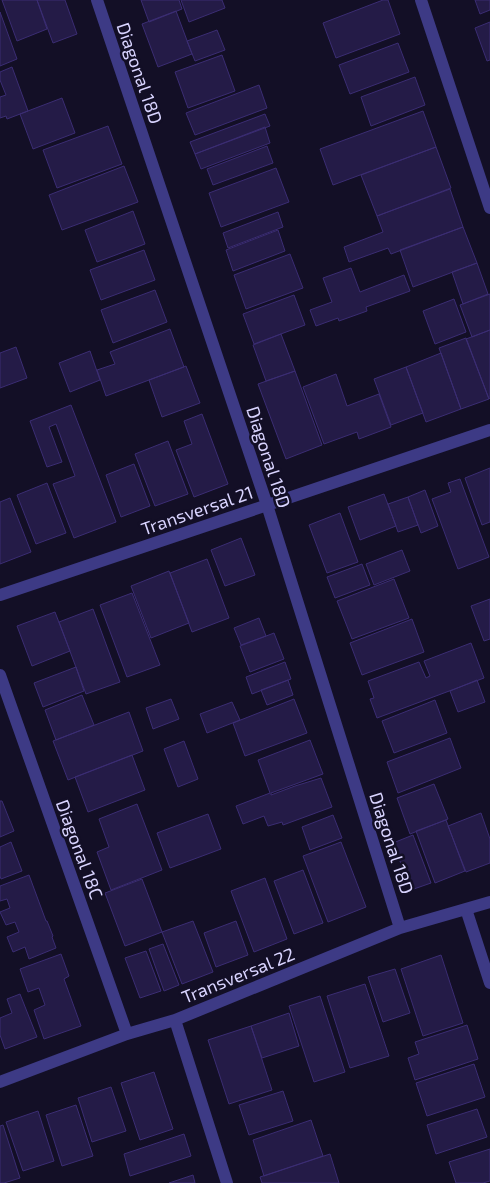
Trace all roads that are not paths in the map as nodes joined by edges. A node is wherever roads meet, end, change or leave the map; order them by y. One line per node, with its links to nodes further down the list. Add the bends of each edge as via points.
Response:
1 (97, 0): 5 (street, Diagonal 18D)
2 (421, 0): 3 (street)
3 (490, 208)
4 (490, 430): 5 (street, Transversal 21)
5 (267, 505): 6 (street, Transversal 21); 10 (street, Diagonal 18D)
6 (0, 595)
7 (0, 675): 13 (street, Diagonal 18C)
8 (490, 902): 9 (street, Transversal 22)
9 (466, 909): 10 (street, Transversal 22); 11 (street)
10 (400, 928): 12 (street, Transversal 22)
11 (490, 983)
12 (175, 1020): 13 (street, Transversal 22); 15 (street)
13 (127, 1034): 14 (street, Transversal 22)
14 (0, 1082)
15 (227, 1183)

